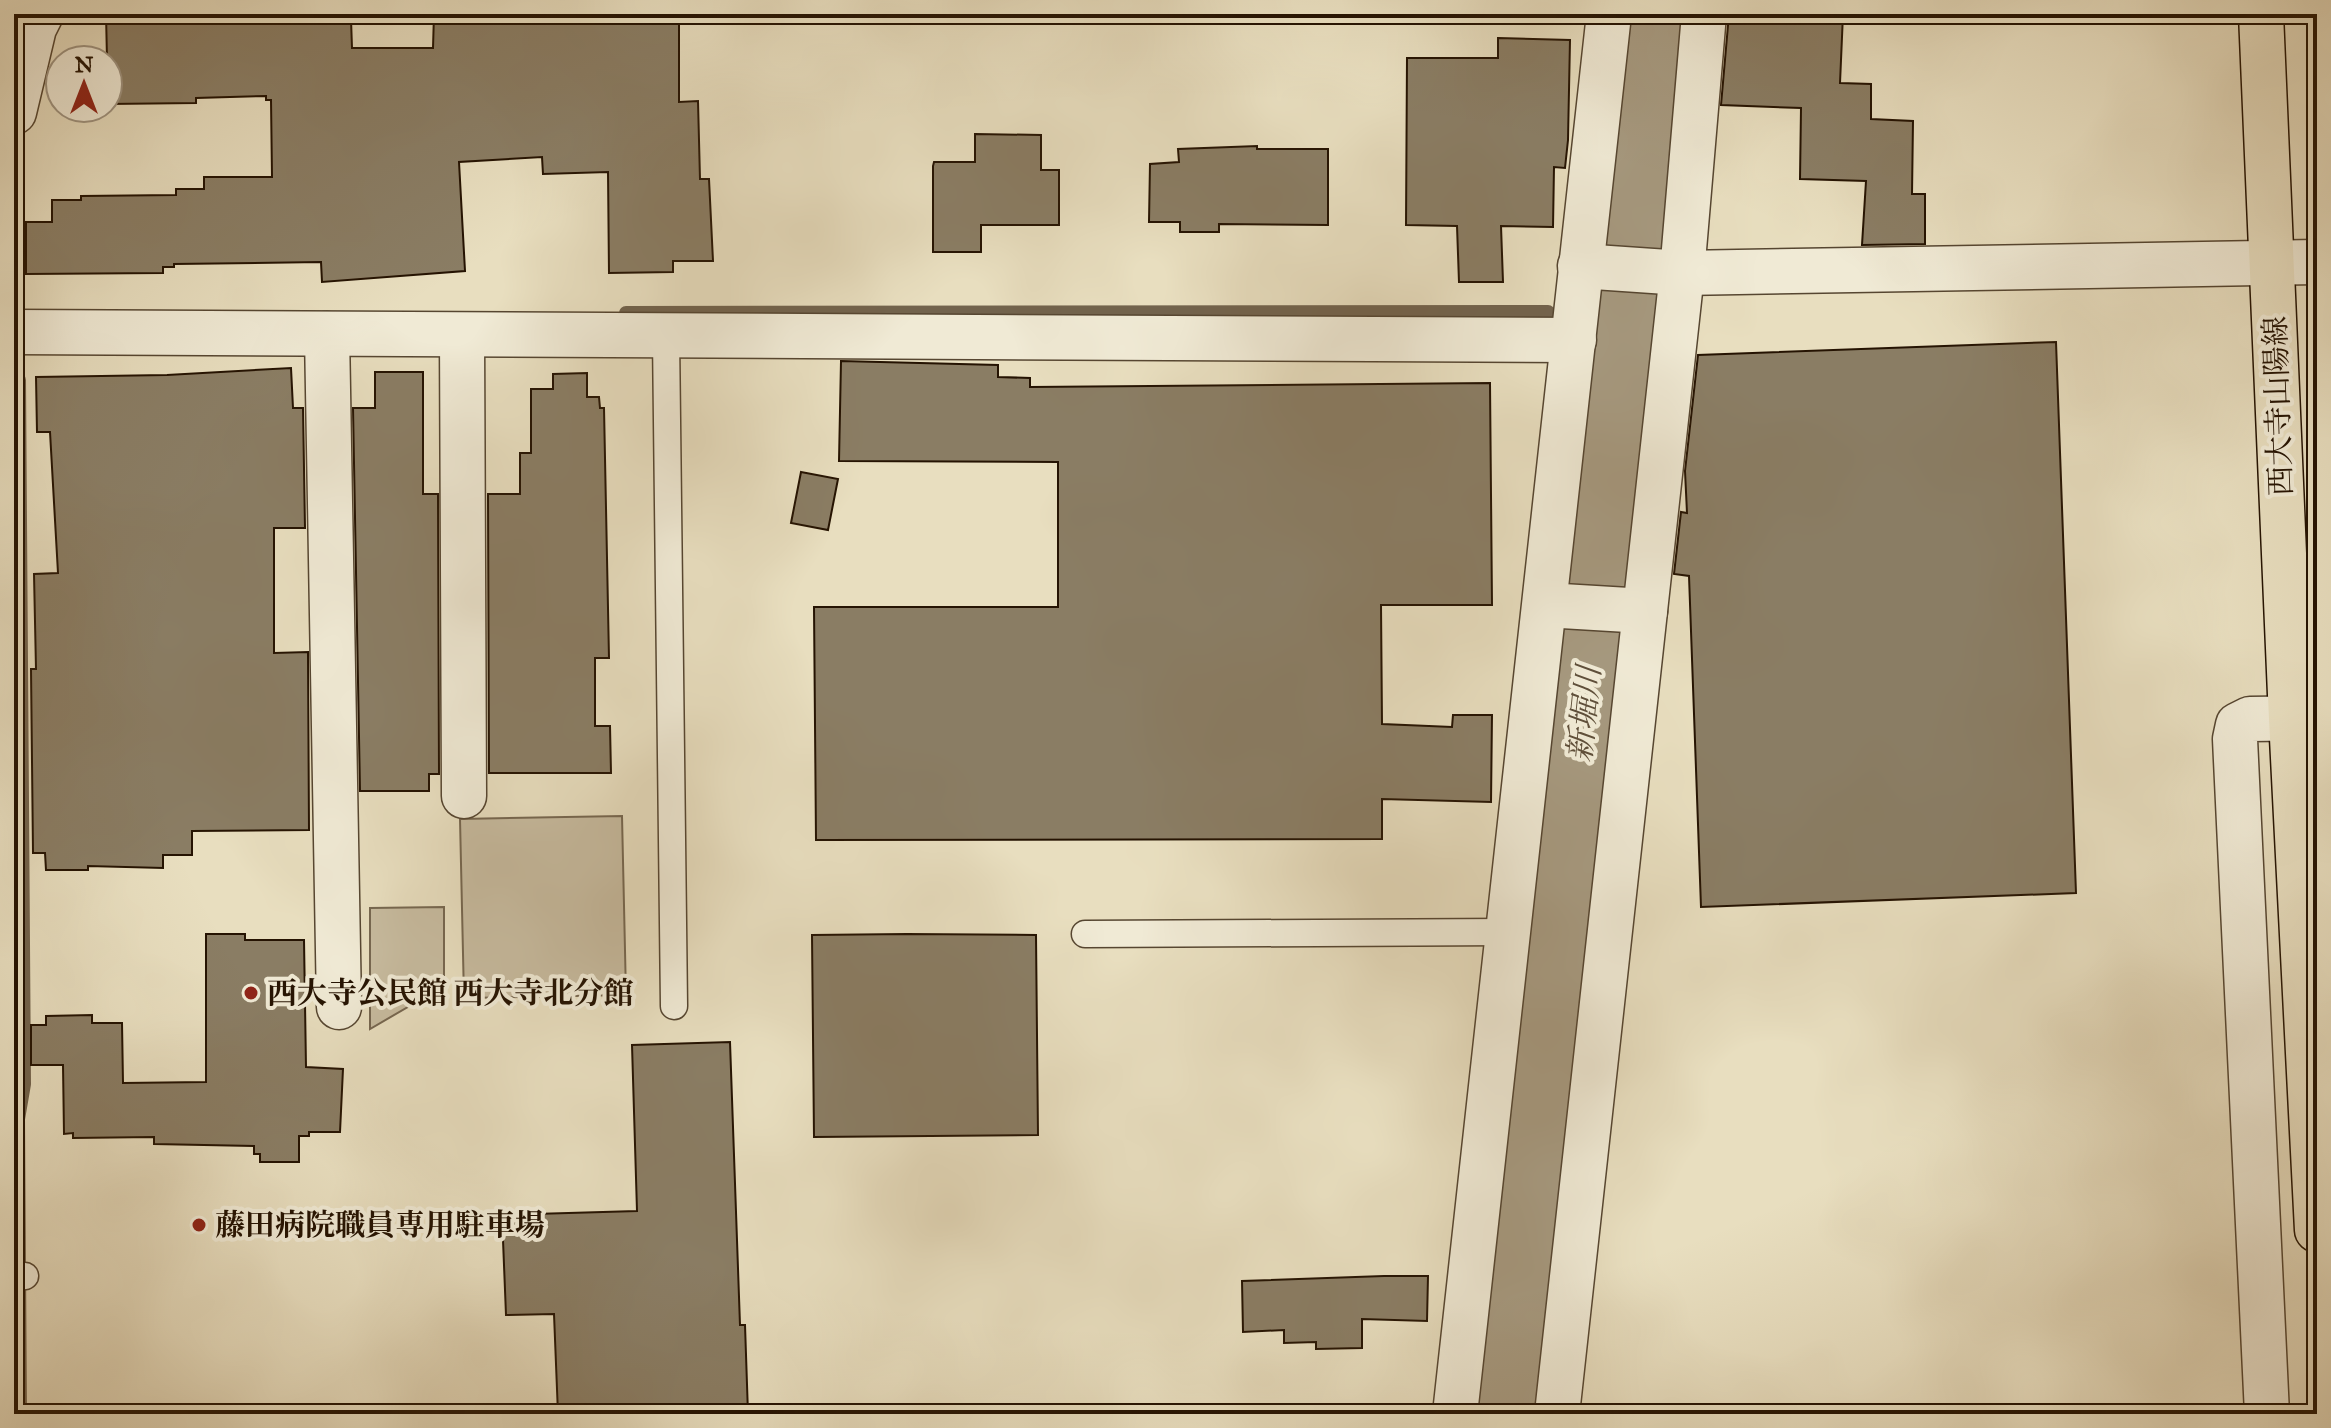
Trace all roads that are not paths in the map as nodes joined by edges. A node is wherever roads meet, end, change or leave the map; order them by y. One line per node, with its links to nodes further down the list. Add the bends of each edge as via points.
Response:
1 (41, 14): 5 (street)
2 (1609, 14): 8 (street)
3 (1704, 14): 9 (street)
4 (2261, 14): 7 (main road, 西大寺山陽線)
5 (14, 112)
6 (2317, 262): 7 (street)
7 (2272, 263): 9 (street); 17 (main road, 西大寺山陽線)
8 (1591, 267): 9 (street); 14 (street)
9 (1670, 272): 16 (street)
10 (14, 332): 11 (street)
11 (327, 334): 12 (street); 22 (street)
12 (462, 336): 13 (street); 18 (street)
13 (666, 337): 14 (street); 21 (lane)
14 (1574, 340): 15 (street)
15 (1555, 606): 16 (street); 19 (street)
16 (1638, 611): 25 (street)
17 (2304, 718): 23 (main road, 西大寺山陽線); 26 (street, via 2250,719 2238,725 2235,739)
18 (464, 796)
19 (1509, 932): 20 (lane); 24 (street)
20 (1085, 934)
21 (674, 1006)
22 (339, 1007)
23 (2317, 1230)
24 (1455, 1414)
25 (1557, 1414)
26 (2267, 1414)

